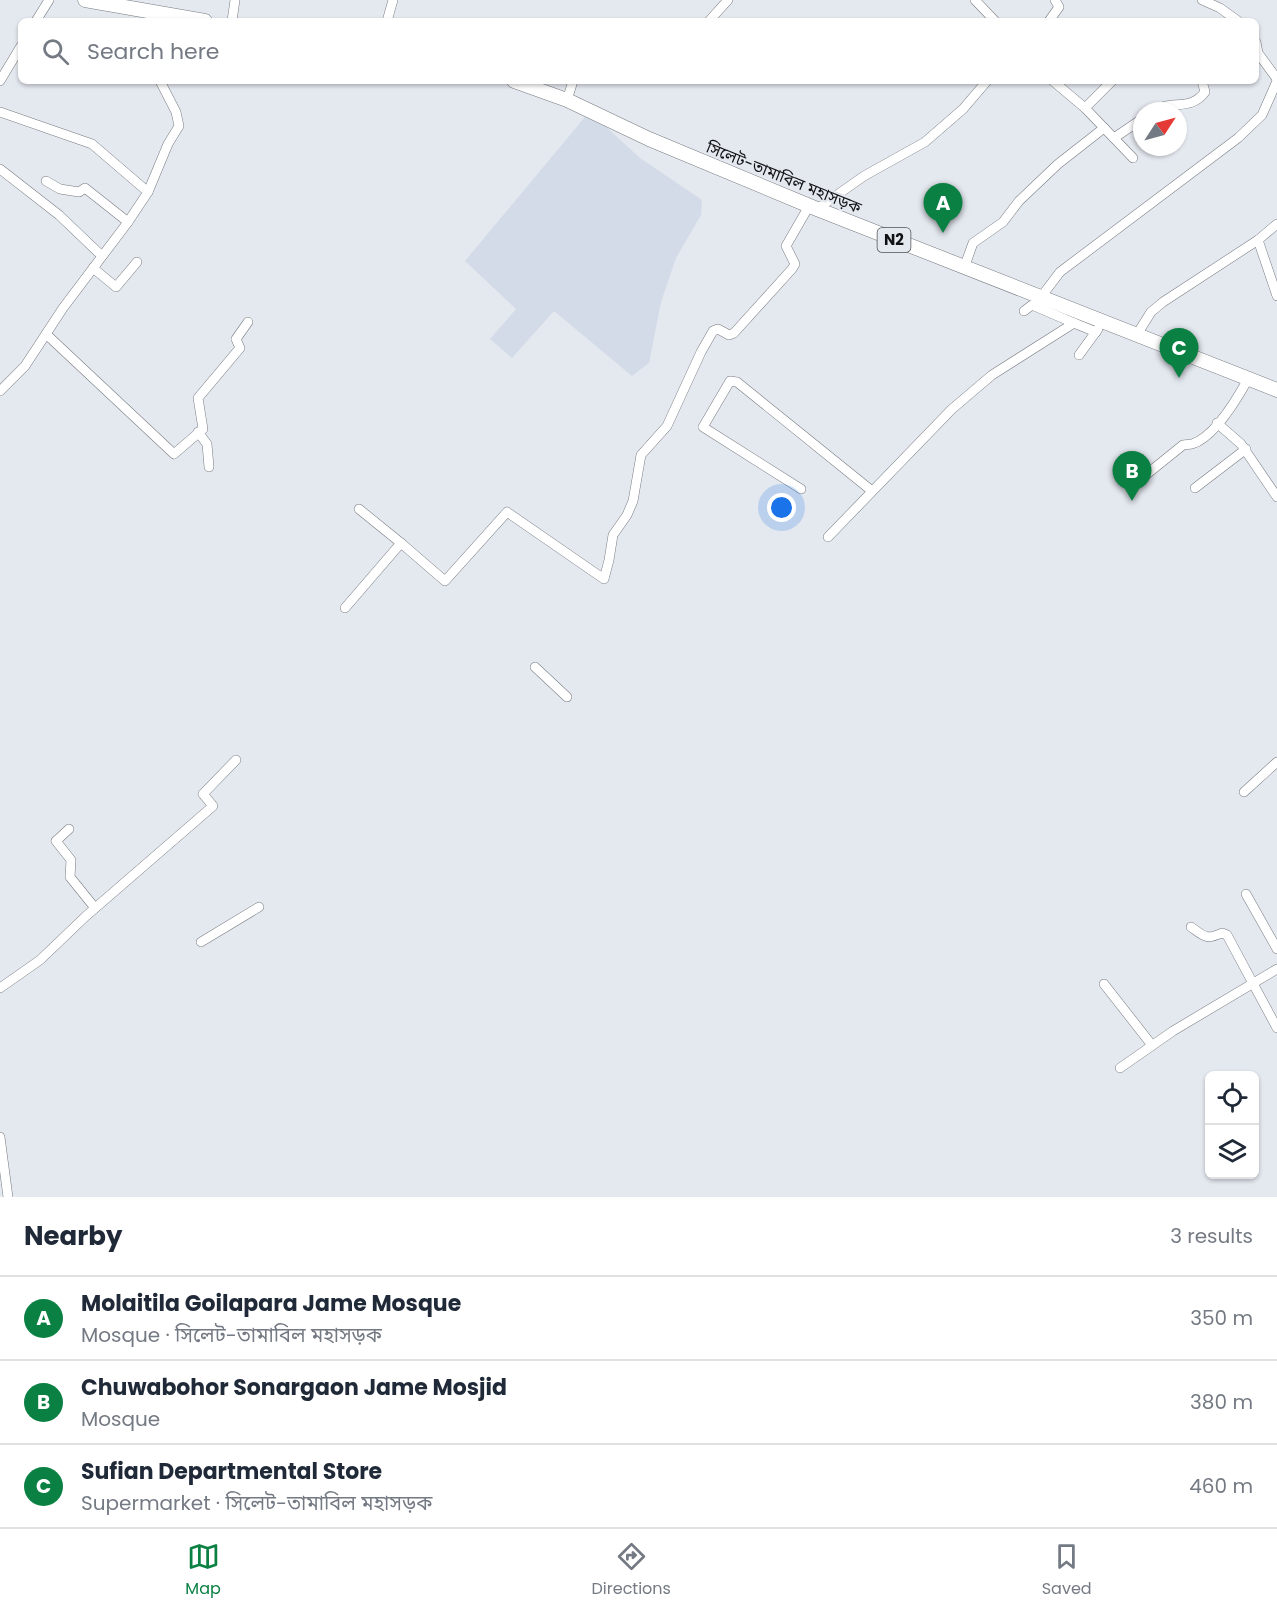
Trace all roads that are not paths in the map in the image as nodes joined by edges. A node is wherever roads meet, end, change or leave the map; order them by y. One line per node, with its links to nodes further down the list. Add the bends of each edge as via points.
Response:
1 (49, 0): 9 (street)
2 (86, 0): 10 (highway)
3 (235, 0): 11 (street)
4 (393, 0): 12 (street)
5 (728, 0): 13 (street)
6 (975, 0): 14 (street)
7 (1055, 0): 15 (street, via 1059,7)
8 (1202, 0): 16 (street)
9 (38, 18)
10 (175, 18)
11 (232, 18)
12 (388, 18)
13 (712, 18)
14 (992, 18)
15 (1052, 18)
16 (1234, 18)
17 (18, 51): 20 (street)
18 (1259, 54): 19 (street)
19 (1277, 80): 48 (street, via 1262,115 1238,138 1060,272)
20 (0, 81)
21 (162, 84): 38 (street, via 179,126)
22 (522, 84): 28 (highway, সিলেট-তামাবিল মহাসড়ক / N2)
23 (572, 84): 28 (street)
24 (984, 84): 39 (street, via 926,142)
25 (1057, 84): 30 (street)
26 (1109, 84): 30 (street)
27 (1203, 84): 29 (street, via 1205,92 1200,99)
28 (567, 100): 39 (highway, সিলেট-তামাবিল মহাসড়ক / N2, via 649,140)
29 (1187, 104)
30 (1085, 108): 33 (street)
31 (0, 112): 38 (street, via 92,144)
32 (1133, 125): 34 (street)
33 (1104, 128): 34 (street); 46 (street, via 1058,164 1003,222 973,243)
34 (1114, 138): 35 (street)
35 (1133, 158)
36 (0, 169): 43 (street, via 59,215)
37 (46, 181): 40 (street, via 60,189 79,192 86,188)
38 (148, 192): 40 (street)
39 (813, 207): 46 (highway, সিলেট-তামাবিল মহাসড়ক / N2); 70 (street, via 786,246 795,264 792,269 734,333 713,331 667,426 641,455 633,501 613,535 604,579 507,512 445,581)
40 (128, 222): 43 (street)
41 (1277, 224): 42 (street)
42 (1258, 240): 47 (street); 54 (street, via 1163,302 1151,312)
43 (102, 256): 45 (street)
44 (136, 262): 45 (street, via 116,287)
45 (93, 268): 53 (street)
46 (964, 268): 48 (highway, সিলেট-তামাবিল মহাসড়ক / N2)
47 (1277, 296)
48 (1041, 297): 52 (highway, সিলেট-তামাবিল মহাসড়ক / N2)
49 (1024, 311): 51 (street, via 1032,306)
50 (248, 322): 60 (street, via 236,339 240,348 198,398 203,429)
51 (1074, 322): 52 (street); 66 (street, via 992,375 952,409)
52 (1099, 327): 54 (highway, সিলেট-তামাবিল মহাসড়ক / N2); 55 (street)
53 (46, 334): 58 (street, via 25,366); 60 (street, via 174,453)
54 (1136, 336): 56 (highway, সিলেট-তামাবিল মহাসড়ক / N2)
55 (1079, 355)
56 (1248, 379): 57 (highway, সিলেট-তামাবিল মহাসড়ক / N2); 59 (street)
57 (1277, 390)
58 (0, 391)
59 (1217, 423): 61 (street); 63 (street, via 1206,435 1183,445)
60 (198, 432): 62 (street, via 207,444)
61 (1246, 449): 64 (street); 67 (street)
62 (208, 467)
63 (1137, 482)
64 (1195, 488)
65 (801, 489): 66 (street, via 703,427 730,381 737,382)
66 (872, 490): 69 (street)
67 (1277, 497)
68 (359, 510): 70 (street)
69 (828, 537)
70 (401, 543): 71 (street)
71 (345, 608)
72 (535, 667): 73 (street)
73 (567, 697)
74 (236, 760): 80 (street, via 203,794 213,806)
75 (1277, 762): 76 (street)
76 (1244, 792)
77 (69, 829): 80 (street, via 56,841 71,860 69,877)
78 (1246, 894): 83 (street)
79 (259, 907): 82 (street)
80 (95, 908): 87 (street, via 40,960)
81 (1191, 927): 85 (street, via 1207,938 1227,935)
82 (205, 940)
83 (1277, 949)
84 (1277, 969): 85 (street)
85 (1253, 983): 88 (street); 89 (street)
86 (1104, 984): 89 (street)
87 (0, 988)
88 (1277, 1028)
89 (1151, 1044): 90 (street)
90 (1119, 1068)
91 (0, 1137): 92 (street)
92 (8, 1197)

